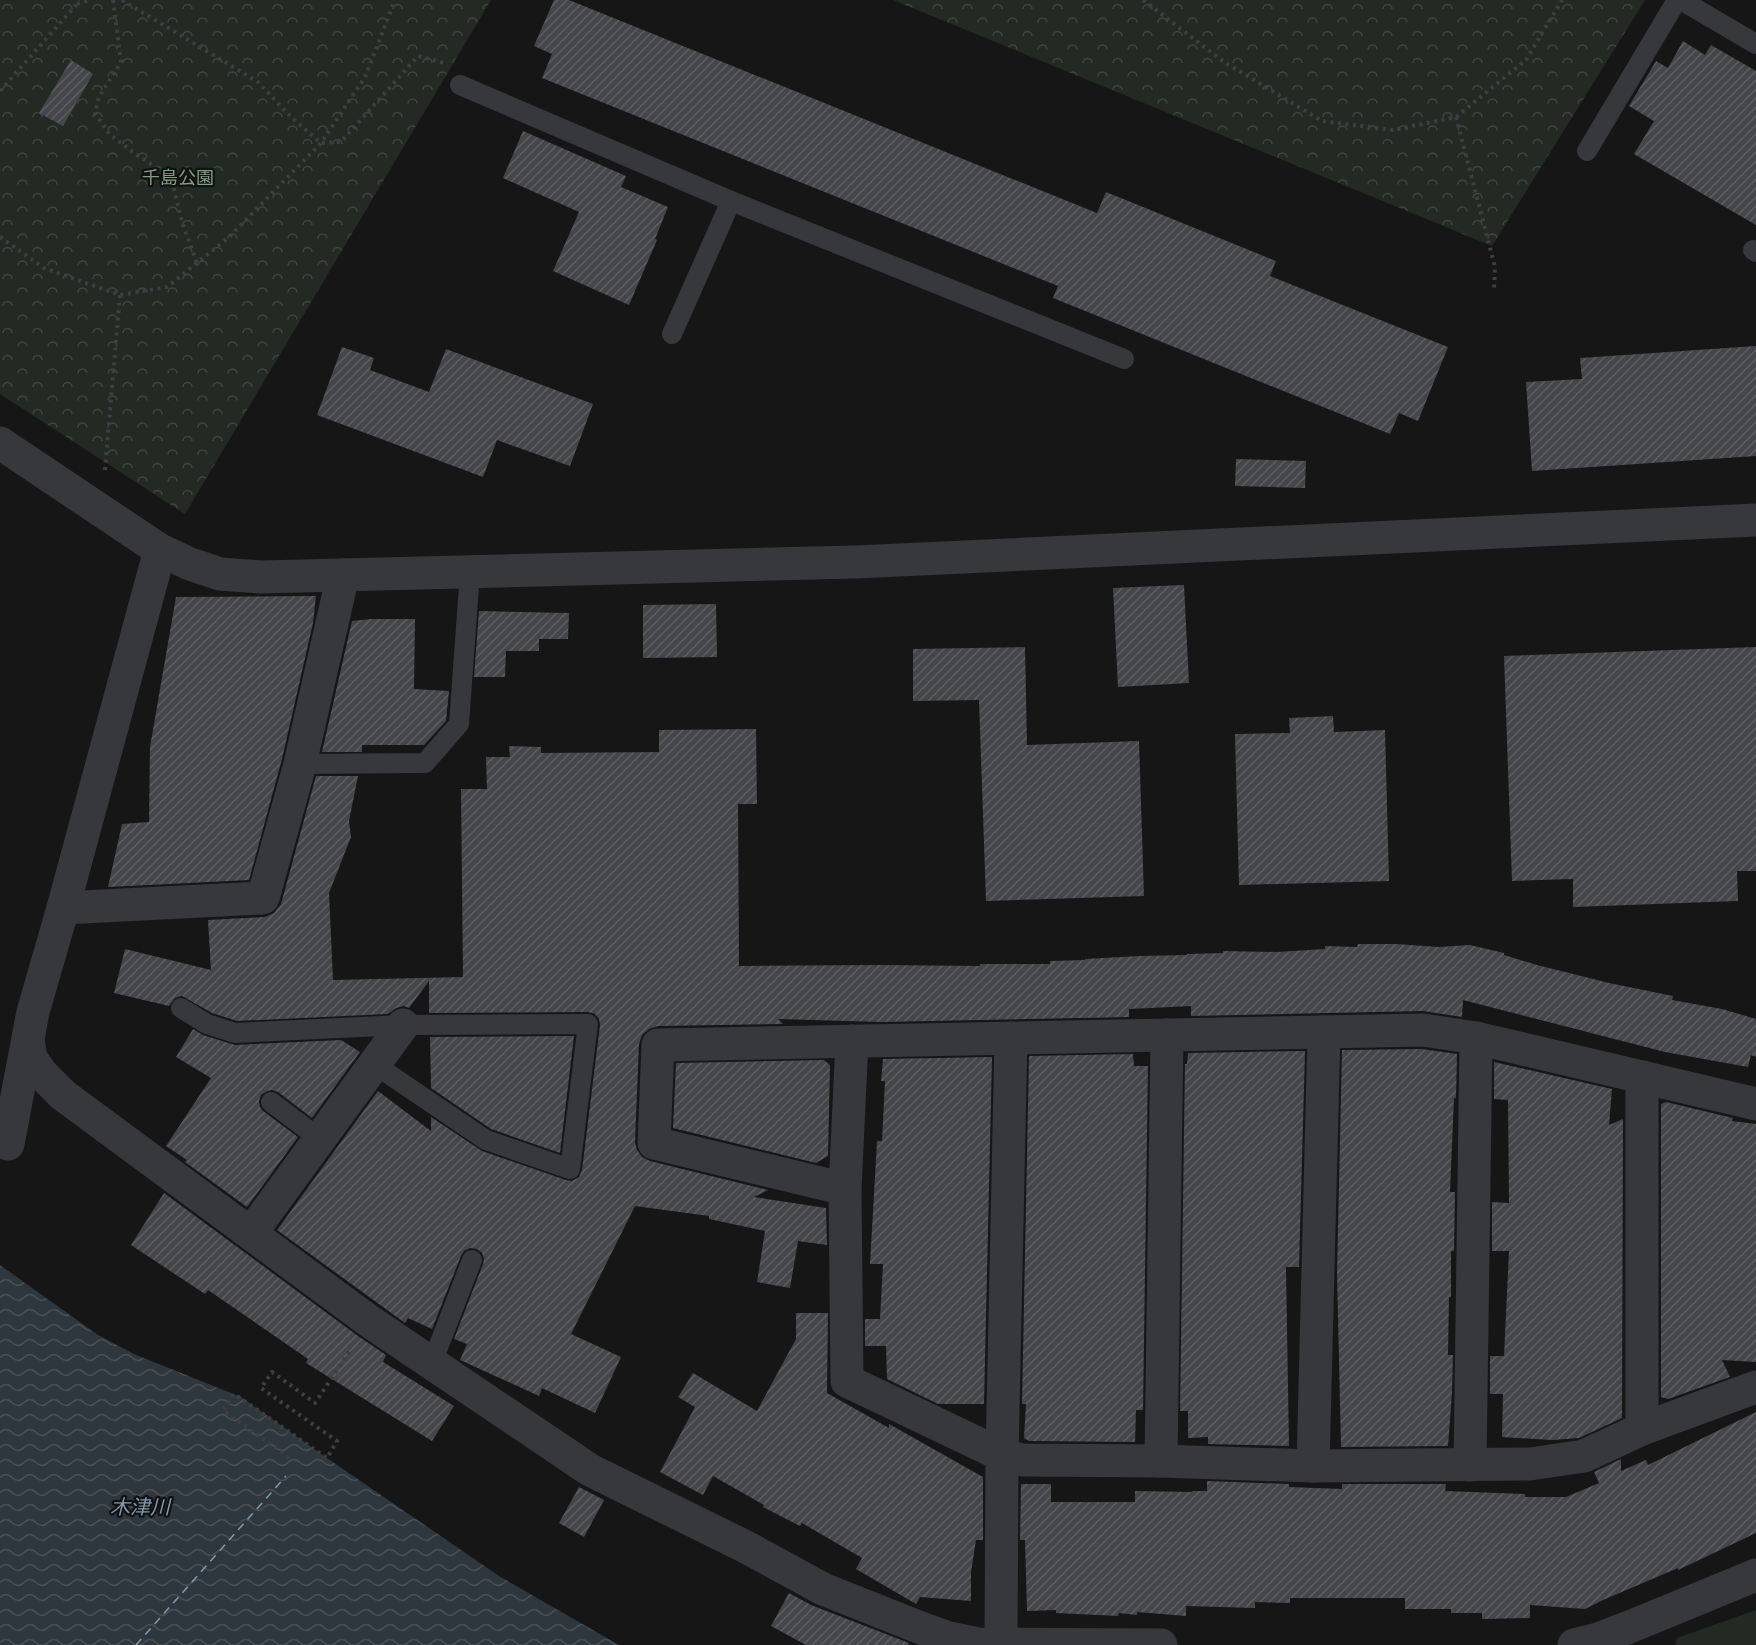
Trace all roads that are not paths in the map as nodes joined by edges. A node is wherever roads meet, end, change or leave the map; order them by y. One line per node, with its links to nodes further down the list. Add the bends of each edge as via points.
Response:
1 (1679, 0): 2 (lane); 4 (lane)
2 (1756, 44)
3 (460, 85): 5 (lane)
4 (1587, 151)
5 (731, 201): 6 (lane); 7 (lane)
6 (672, 334)
7 (1124, 359)
8 (0, 443): 10 (street)
9 (1756, 520): 11 (street, via 856,562)
10 (160, 550): 12 (street, via 220,574); 14 (street)
11 (470, 572): 12 (street); 13 (lane, via 459,724 425,763)
12 (343, 575): 13 (street)
13 (300, 765): 14 (street, via 263,898)
14 (63, 908): 21 (street)
15 (181, 1008): 16 (lane, via 207,1024 235,1033)
16 (403, 1024): 23 (street); 23 (lane, via 588,1024 570,1169 486,1140)
17 (1324, 1032): 18 (street); 20 (street, via 1423,1030); 38 (street)
18 (1167, 1035): 19 (street); 36 (street)
19 (1011, 1038): 22 (street); 35 (street)
20 (1476, 1038): 24 (street); 37 (street)
21 (28, 1040): 28 (street); 30 (street, via 36,1066 63,1095)
22 (852, 1041): 29 (street); 29 (street, via 658,1045 654,1143)
23 (374, 1064): 27 (street)
24 (1642, 1077): 26 (street); 34 (street)
25 (271, 1102): 27 (lane)
26 (1756, 1104)
27 (320, 1139): 30 (street)
28 (8, 1144)
29 (845, 1189): 35 (street, via 847,1381)
30 (251, 1233): 32 (street)
31 (472, 1260): 32 (lane)
32 (432, 1363): 40 (street, via 590,1470 823,1589 949,1638)
33 (1756, 1387): 34 (street)
34 (1642, 1430): 37 (street, via 1576,1458)
35 (1002, 1455): 36 (street, via 1022,1460); 40 (street)
36 (1161, 1461): 38 (street)
37 (1470, 1465): 38 (street)
38 (1313, 1466)
39 (1756, 1575): 42 (street, via 1627,1628)
40 (1001, 1644): 41 (street)
41 (1161, 1645)
42 (1574, 1645)

